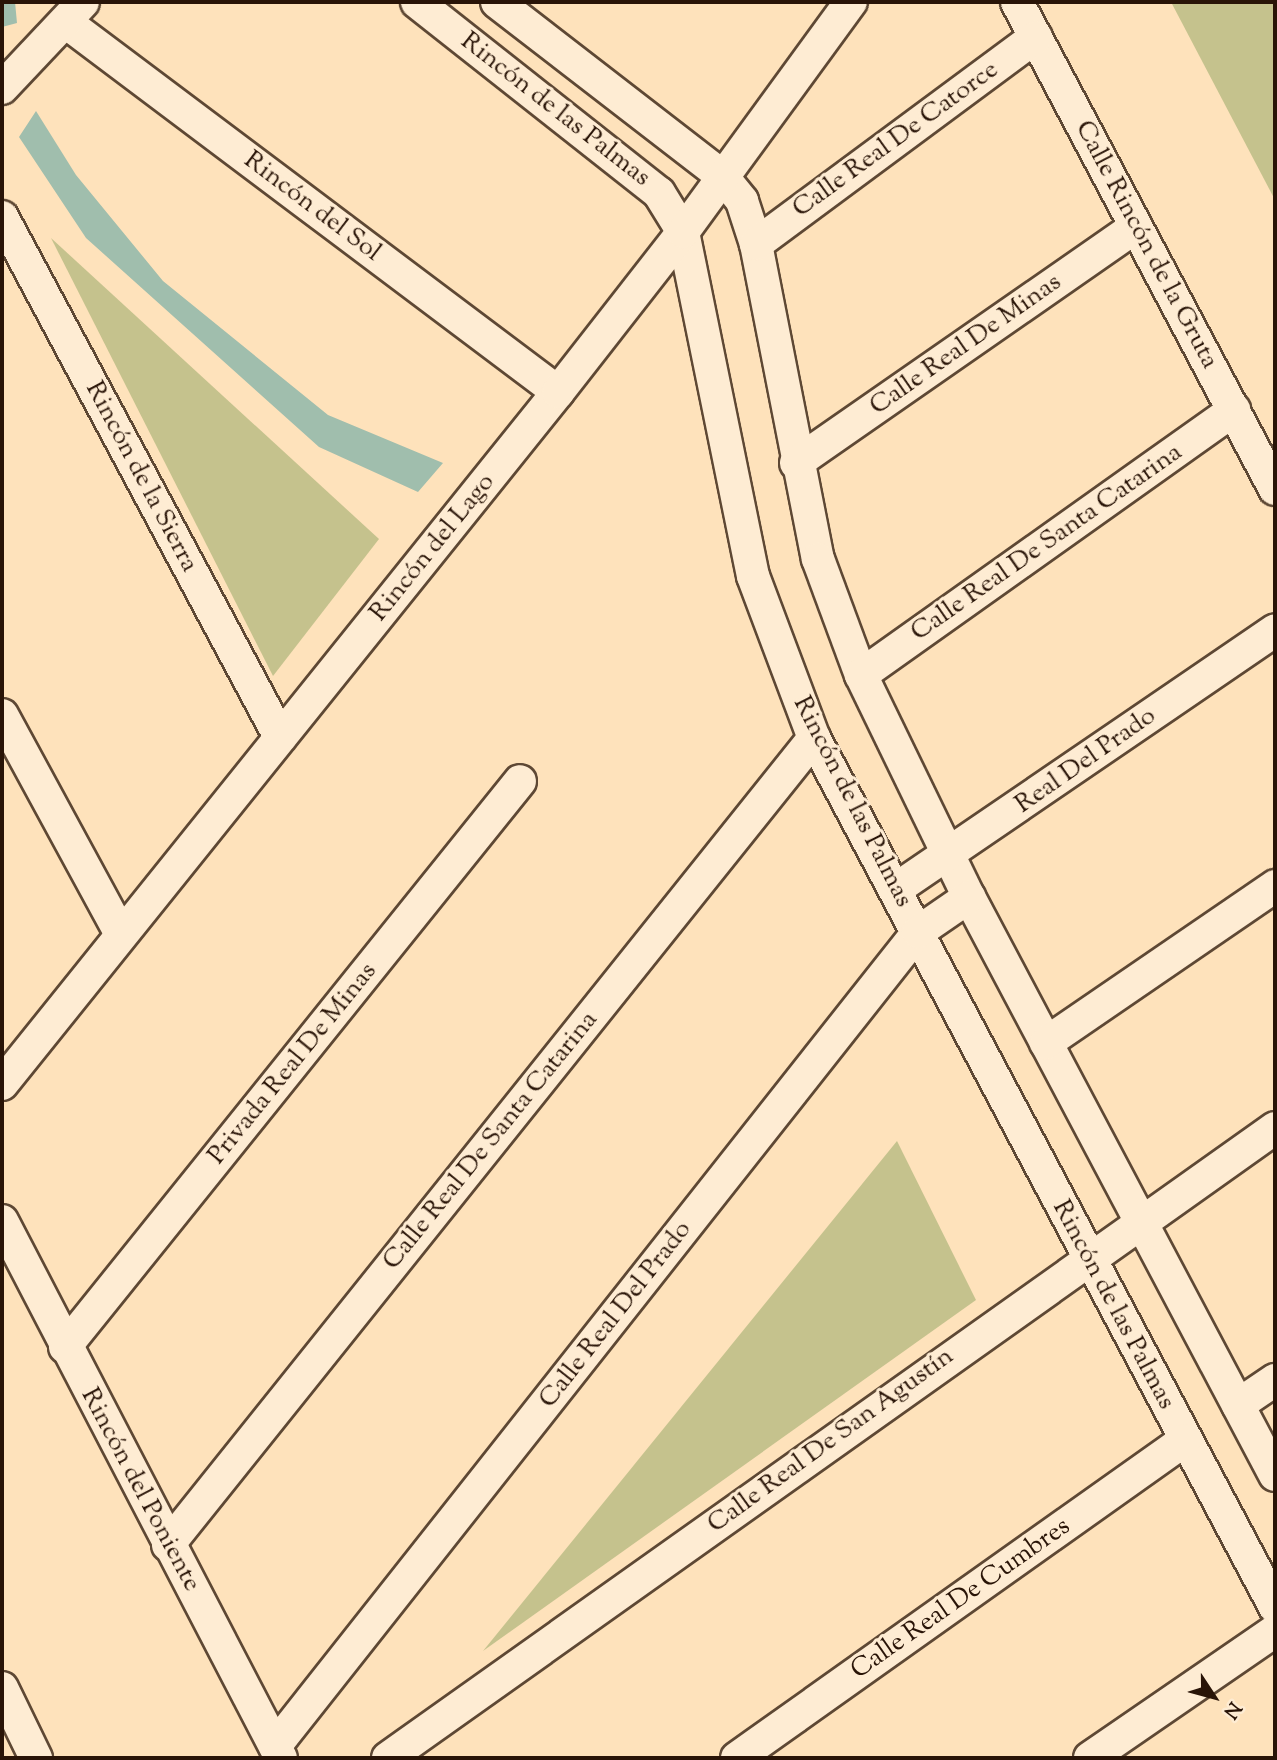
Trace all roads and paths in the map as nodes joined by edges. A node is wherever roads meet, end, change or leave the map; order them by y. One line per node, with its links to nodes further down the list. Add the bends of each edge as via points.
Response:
1 (418, 2): 11 (street, Rincón de las Palmas, via 659,192)
2 (497, 2): 8 (street, Rincón de las Palmas)
3 (851, 2): 8 (street, Rincón del Lago)
4 (1017, 2): 6 (street, Calle Rincón de la Gruta)
5 (75, 13): 7 (street); 13 (street, Rincón del Sol)
6 (1036, 37): 10 (street, Calle Rincón de la Gruta); 12 (street, Calle Real De Catorce)
7 (2, 88)
8 (722, 176): 11 (street, Rincón del Lago); 12 (street, Rincón de las Palmas, via 742,201)
9 (2, 218): 20 (street, Rincón de la Sierra)
10 (1136, 227): 14 (street, Calle Rincón de la Gruta); 15 (street, Calle Real De Minas)
11 (683, 232): 13 (street, Rincón del Lago); 21 (street, Rincón de las Palmas, via 753,576)
12 (756, 244): 15 (street, Rincón de las Palmas)
13 (558, 391): 20 (street, Rincón del Lago)
14 (1234, 410): 16 (street, Calle Rincón de la Gruta); 18 (street, Calle Real De Santa Catarina)
15 (796, 463): 18 (street, Rincón de las Palmas, via 818,559)
16 (1275, 489)
17 (1275, 630): 23 (street, Real Del Prado)
18 (861, 675): 23 (street, Rincón de las Palmas)
19 (2, 715): 28 (street)
20 (280, 737): 28 (street, Rincón del Lago)
21 (814, 737): 25 (street, Rincón de las Palmas); 40 (street, Calle Real De Santa Catarina)
22 (520, 781): 35 (street, Privada Real De Minas)
23 (949, 856): 25 (street, Real Del Prado); 26 (street, Rincón de las Palmas)
24 (1275, 886): 29 (street)
25 (896, 889): 27 (street, Rincón de las Palmas)
26 (969, 897): 27 (street, Calle Real Del Prado); 29 (street, Rincón de las Palmas)
27 (918, 932): 34 (street, Rincón de las Palmas); 44 (street, Calle Real Del Prado)
28 (121, 934): 30 (street, Rincón del Lago)
29 (1046, 1043): 33 (street, Rincón de las Palmas)
30 (2, 1084)
31 (1275, 1128): 33 (street, Calle Real De San Agustín)
32 (2, 1221): 35 (street, Rincón del Poniente)
33 (1138, 1222): 34 (street, Calle Real De San Agustín); 37 (street, Rincón de las Palmas)
34 (1088, 1257): 38 (street, Rincón de las Palmas); 46 (street, Calle Real De San Agustín)
35 (65, 1348): 40 (street, Rincón del Poniente)
36 (1275, 1380): 37 (street)
37 (1238, 1405): 39 (street, Rincón de las Palmas)
38 (1185, 1440): 41 (street, Rincón de las Palmas); 47 (street, Calle Real De Cumbres)
39 (1275, 1475)
40 (168, 1545): 44 (street, Rincón del Poniente)
41 (1275, 1607)
42 (1275, 1631): 48 (street)
43 (2, 1688): 45 (street)
44 (278, 1752)
45 (36, 1758)
46 (388, 1758)
47 (737, 1758)
48 (1090, 1758)

